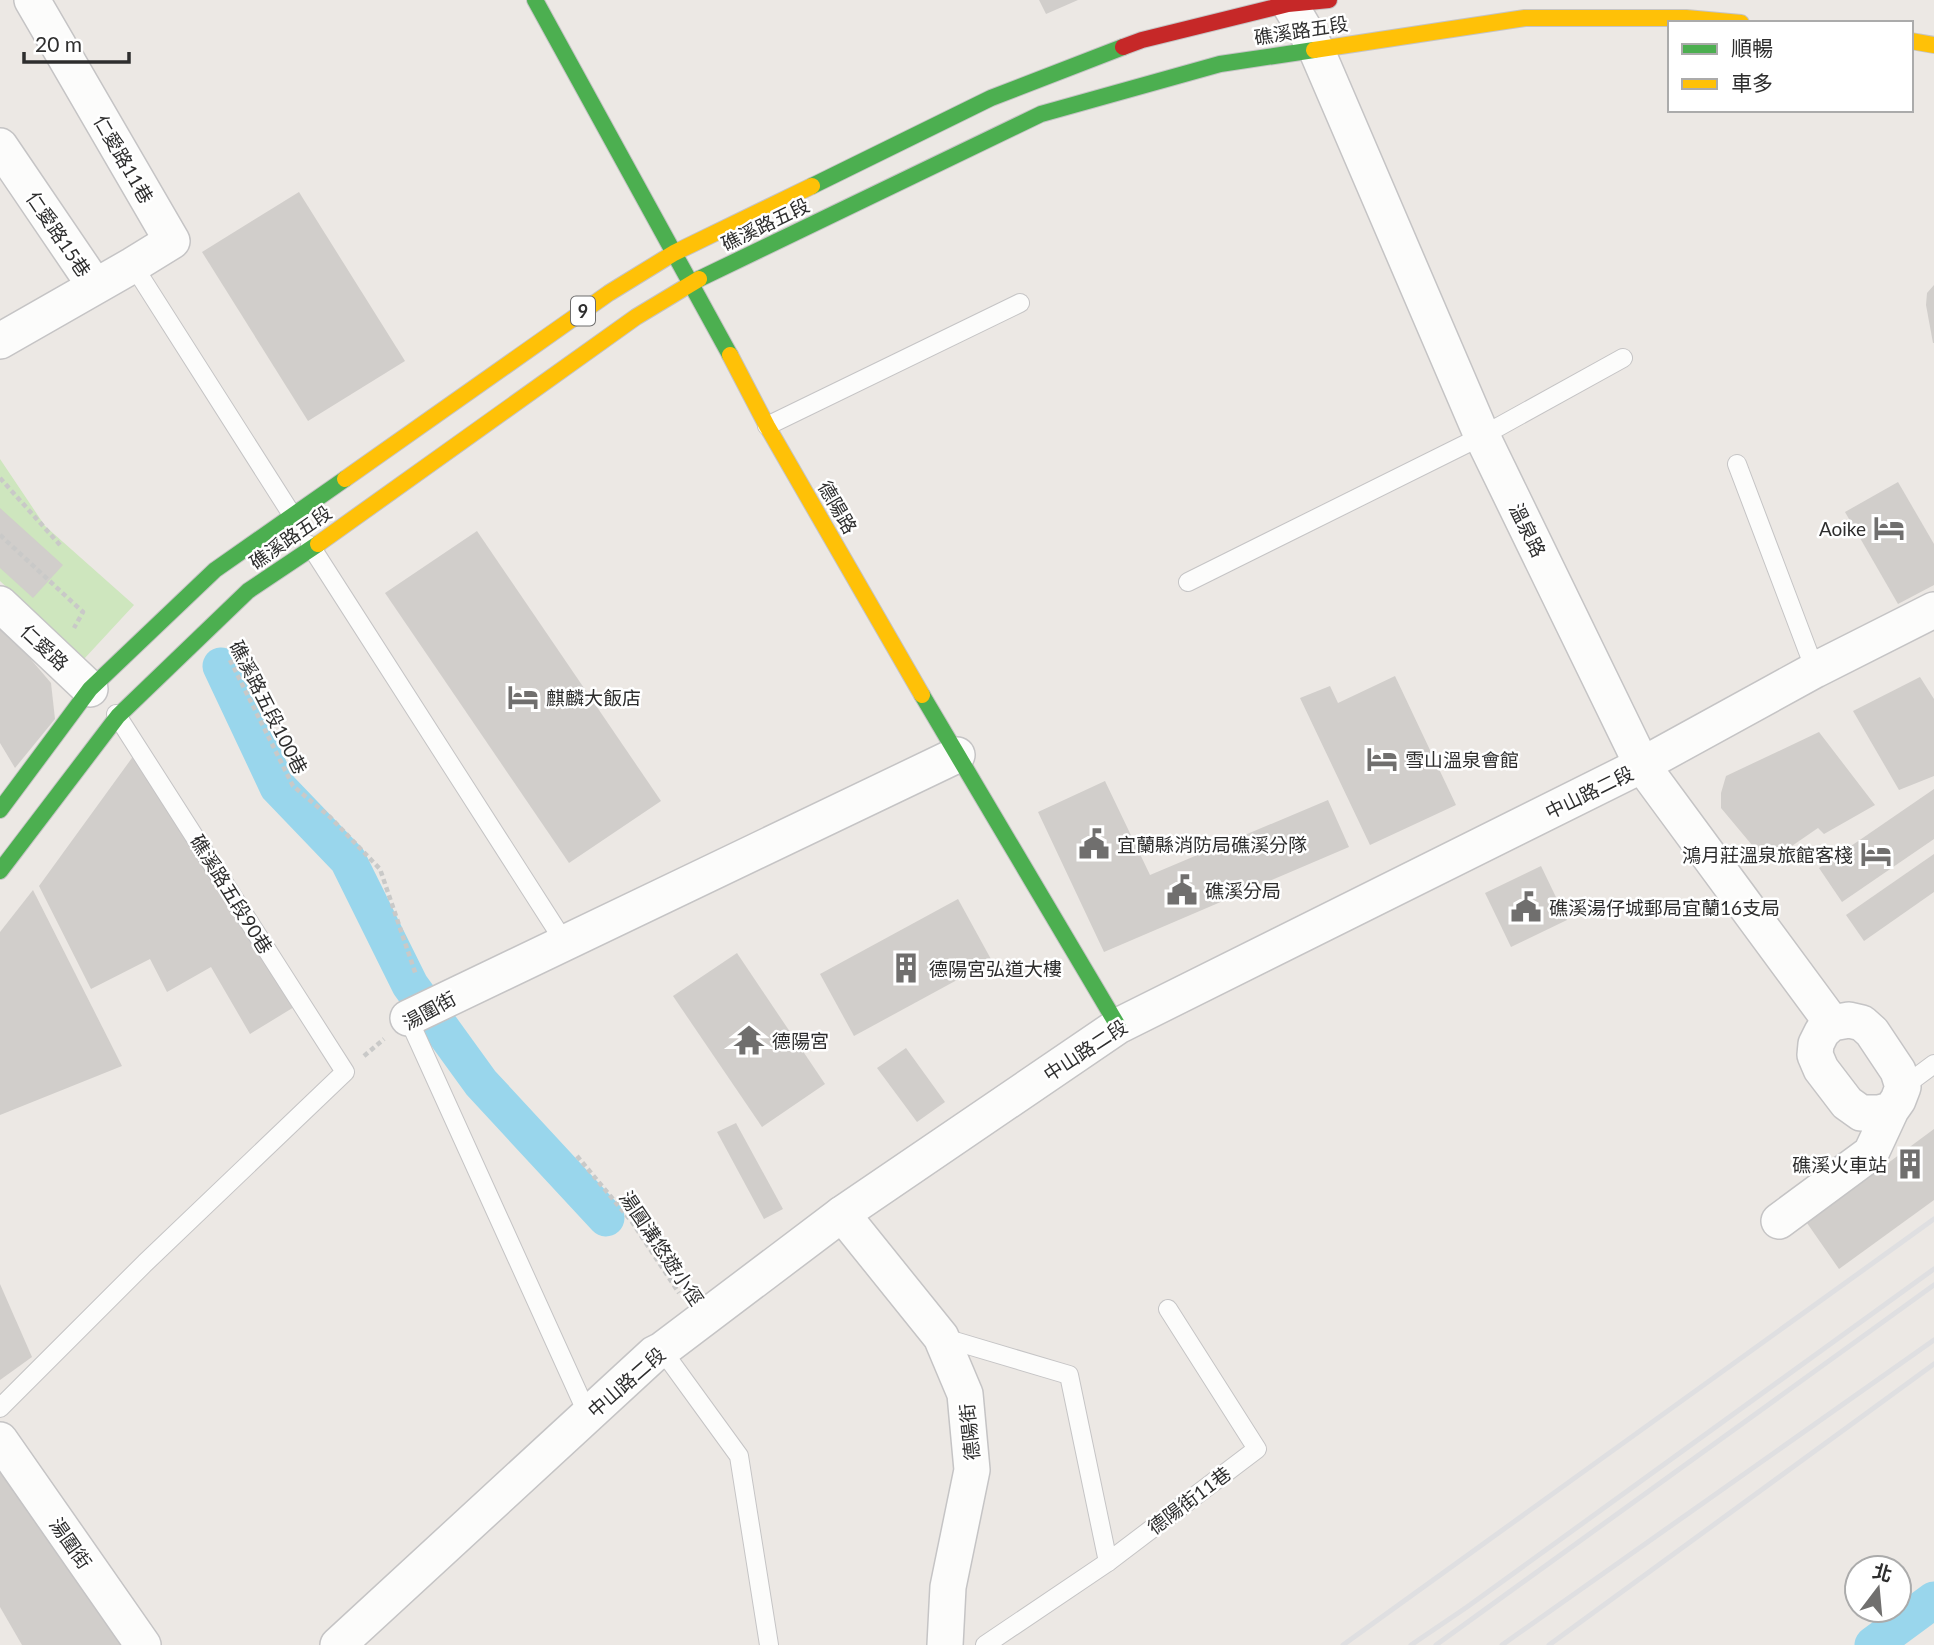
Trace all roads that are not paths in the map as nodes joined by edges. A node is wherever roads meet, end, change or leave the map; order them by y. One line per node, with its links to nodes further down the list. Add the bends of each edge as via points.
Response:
1 (33, 0): 11 (street, 仁愛路11巷, via 172,241)
2 (535, 0): 10 (main road, 德陽路)
3 (1329, 0): 4 (main road, 礁溪路五段 / 9)
4 (1288, 2): 8 (street, 溫泉路); 10 (main road, 礁溪路五段 / 9, via 1142,40 991,98)
5 (1719, 21): 8 (main road, 礁溪路五段 / 9, via 1525,18)
6 (1913, 41): 7 (main road)
7 (1934, 45)
8 (1316, 49): 12 (main road, 礁溪路五段 / 9, via 1220,64 1041,114); 18 (street, 溫泉路)
9 (0, 146): 13 (street, 仁愛路15巷)
10 (674, 254): 12 (main road, 德陽路); 20 (main road, 礁溪路五段 / 9, via 609,293)
11 (133, 265): 13 (street, 仁愛路11巷); 20 (lane)
12 (691, 283): 17 (main road, 德陽路); 21 (main road, 礁溪路五段 / 9, via 636,317)
13 (95, 286): 15 (street, 仁愛路11巷)
14 (1020, 303): 17 (lane)
15 (0, 341)
16 (1623, 358): 18 (lane)
17 (768, 426): 28 (main road, 德陽路)
18 (1482, 436): 22 (lane); 29 (street, 溫泉路)
19 (1737, 464): 25 (lane)
20 (293, 516): 21 (lane); 26 (main road, 礁溪路五段 / 9, via 215,570)
21 (312, 548): 27 (main road, 礁溪路五段 / 9, via 248,591); 32 (lane)
22 (1188, 582)
23 (0, 604): 26 (street, 仁愛路)
24 (1934, 610): 25 (street, 中山路二段)
25 (1815, 670): 29 (street, 中山路二段)
26 (90, 689): 27 (lane, 礁溪路五段90巷); 30 (main road, 礁溪路五段 / 9)
27 (118, 716): 31 (main road, 礁溪路五段 / 9); 43 (lane, 礁溪路五段90巷, via 345,1072)
28 (957, 755): 32 (street, 湯圍街); 35 (main road, 德陽路)
29 (1642, 765): 34 (street, 溫泉路); 35 (street, 中山路二段)
30 (0, 810)
31 (0, 871)
32 (565, 943): 33 (street, 湯圍街)
33 (423, 1011): 44 (lane)
34 (1832, 1023): 37 (street, via 1849,1020 1872,1032 1898,1071); 37 (street, via 1822,1032 1815,1055 1847,1103 1861,1113 1879,1113)
35 (1118, 1026): 38 (street, 中山路二段)
36 (1934, 1064): 37 (lane)
37 (1897, 1098): 39 (street, via 1871,1153)
38 (842, 1214): 41 (street, 德陽街); 42 (street, 中山路二段)
39 (1779, 1221)
40 (1168, 1309): 46 (lane, 德陽街11巷, via 1257,1449)
41 (941, 1337): 46 (lane, via 1069,1375); 50 (street, 德陽街, via 965,1394 972,1470 948,1587)
42 (662, 1350): 44 (street, 中山路二段); 49 (lane, via 738,1456)
43 (0, 1408)
44 (588, 1415): 48 (street, 中山路二段)
45 (0, 1440): 47 (street, 湯圍街)
46 (1108, 1562): 51 (lane, 德陽街11巷)
47 (143, 1645)
48 (338, 1645)
49 (769, 1645)
50 (945, 1645)
51 (985, 1645)

